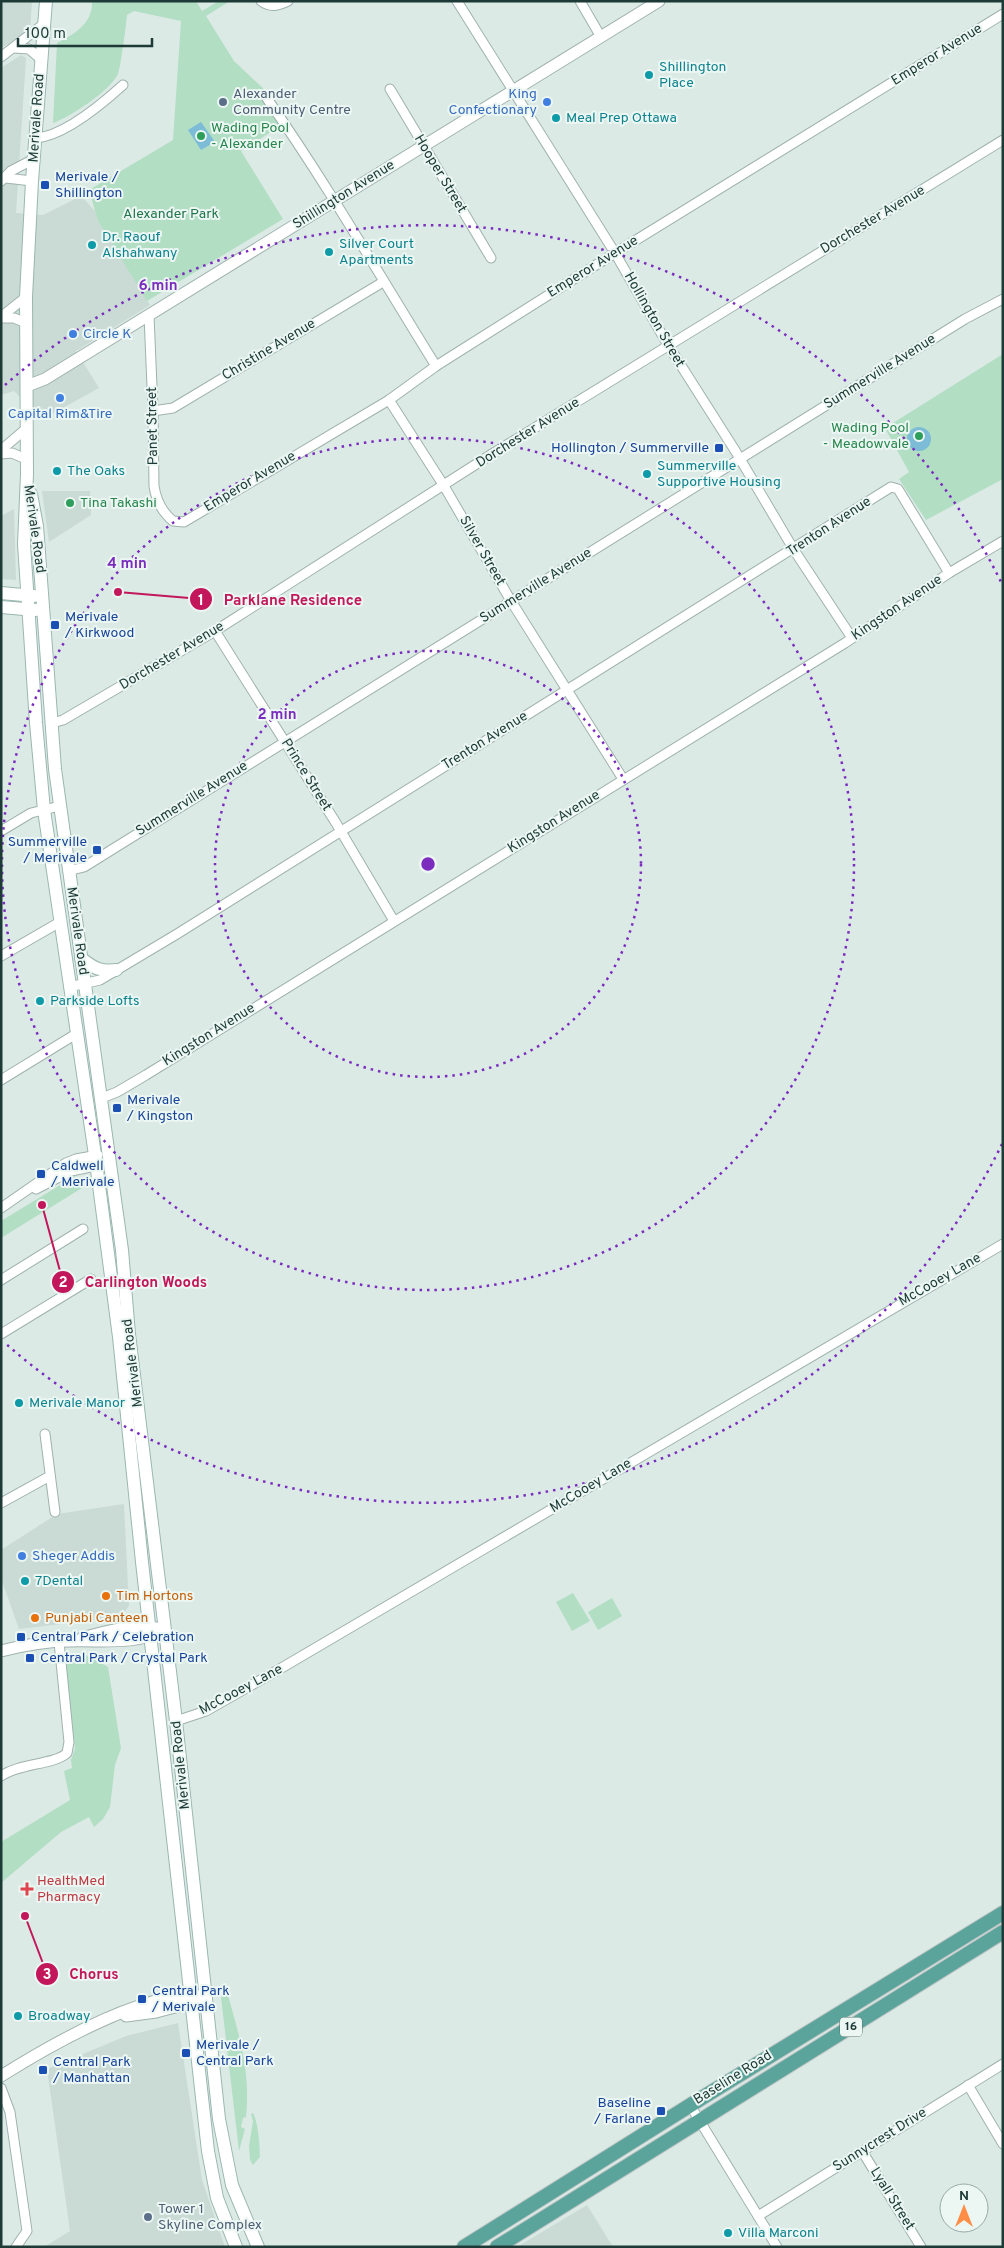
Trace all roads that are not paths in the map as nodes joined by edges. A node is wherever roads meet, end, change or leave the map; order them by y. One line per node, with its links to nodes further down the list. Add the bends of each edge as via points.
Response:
1 (46, 1): 8 (main road, Merivale Road)
2 (261, 1): 3 (street, via 274,7)
3 (288, 1)
4 (457, 1): 15 (street, Hollington Street)
5 (580, 1): 9 (street)
6 (659, 1): 9 (street, Shillington Avenue)
7 (1003, 14): 24 (street, Emperor Avenue)
8 (44, 24): 10 (street); 12 (main road, Merivale Road)
9 (601, 37): 15 (street, Shillington Avenue)
10 (14, 48): 11 (street); 12 (street, via 29,49)
11 (1, 57)
12 (42, 60): 17 (main road, Merivale Road)
13 (123, 85): 17 (street, via 58,132)
14 (390, 90): 19 (street, Hooper Street)
15 (513, 91): 19 (street, Shillington Avenue); 24 (street, Hollington Street)
16 (266, 97): 23 (street)
17 (36, 138): 20 (main road, Merivale Road)
18 (1003, 141): 32 (street, Dorchester Avenue)
19 (423, 146): 23 (street, Shillington Avenue); 25 (street, Hooper Street)
20 (34, 159): 21 (street, via 11,171); 22 (main road, Merivale Road)
21 (4, 180): 22 (street)
22 (32, 181): 27 (main road, Merivale Road)
23 (336, 200): 26 (street); 29 (street, Shillington Avenue)
24 (615, 253): 32 (street, Hollington Street); 33 (street, Emperor Avenue)
25 (491, 258)
26 (383, 282): 33 (street); 36 (street, Christine Avenue, via 173,408)
27 (26, 296): 30 (street); 31 (main road, Merivale Road)
28 (1003, 299): 41 (street, Summerville Avenue, via 965,319)
29 (148, 315): 34 (street, Shillington Avenue); 36 (street, Panet Street)
30 (1, 318): 31 (street, via 16,318)
31 (26, 323): 34 (main road, Merivale Road)
32 (668, 345): 41 (street, Hollington Street); 43 (street, Dorchester Avenue)
33 (436, 366): 35 (street, Emperor Avenue)
34 (27, 386): 37 (main road, Merivale Road)
35 (389, 400): 43 (street, Silver Street); 44 (street, Emperor Avenue)
36 (153, 411): 44 (street, Panet Street, via 155,496 172,521)
37 (27, 428): 38 (street); 40 (main road, Merivale Road)
38 (1, 450)
39 (1, 454): 40 (street)
40 (26, 459): 42 (main road, Merivale Road)
41 (740, 460): 46 (street, Hollington Street); 51 (street, Summerville Avenue)
42 (27, 474): 49 (main road, Merivale Road, via 24,524); 50 (main road, Merivale Road)
43 (444, 486): 51 (street, Silver Street); 55 (street, Dorchester Avenue)
44 (184, 522)
45 (1003, 541): 47 (street, Kingston Avenue)
46 (794, 550): 47 (street, Trenton Avenue, via 891,488 898,489); 56 (street, Hollington Street); 57 (street, Trenton Avenue)
47 (949, 573): 56 (street, Kingston Avenue)
48 (1, 593): 49 (main road)
49 (27, 595): 50 (main road); 53 (main road, Merivale Road)
50 (43, 597): 54 (main road, Merivale Road)
51 (511, 601): 57 (street, Silver Street); 59 (street, Summerville Avenue)
52 (1, 607): 53 (main road)
53 (29, 610): 54 (main road); 62 (main road, Merivale Road)
54 (44, 611): 58 (main road, Merivale Road)
55 (215, 631): 58 (street, Dorchester Avenue, via 63,720); 59 (street, Prince Street)
56 (852, 638): 60 (street, Kingston Avenue)
57 (567, 689): 60 (street, Silver Street); 64 (street, Trenton Avenue)
58 (52, 723): 61 (main road, Merivale Road)
59 (284, 741): 64 (street, Prince Street); 65 (street, Summerville Avenue, via 84,867)
60 (623, 779): 66 (street, Kingston Avenue)
61 (60, 806): 62 (street); 65 (main road, Merivale Road)
62 (44, 810): 63 (street, via 31,813); 65 (main road, via 61,866); 67 (main road, Merivale Road)
63 (1, 831)
64 (341, 831): 66 (street, Prince Street); 70 (street, Trenton Avenue)
65 (68, 871): 69 (main road, Merivale Road)
66 (394, 921): 75 (street, Kingston Avenue, via 117,1092)
67 (60, 922): 68 (street); 72 (main road, Merivale Road)
68 (1, 956)
69 (81, 958): 70 (main road, via 100,970); 71 (main road, Merivale Road)
70 (116, 970): 71 (street, Trenton Avenue, via 100,980)
71 (85, 984): 72 (street, Trenton Avenue); 75 (main road, Merivale Road)
72 (69, 987): 73 (main road, Merivale Road)
73 (76, 1034): 74 (street); 77 (main road, Merivale Road)
74 (1, 1080)
75 (102, 1098): 76 (main road, Merivale Road)
76 (111, 1158): 77 (street); 88 (main road, Merivale Road)
77 (96, 1161): 78 (street); 89 (main road, Merivale Road, via 120,1337)
78 (1, 1208)
79 (83, 1229): 82 (street)
80 (1003, 1244): 92 (street, McCooey Lane, via 278,1670 206,1711)
81 (91, 1279): 83 (street)
82 (1, 1280)
83 (1, 1334)
84 (44, 1434): 85 (street)
85 (50, 1476): 86 (street); 87 (street)
86 (1, 1503)
87 (55, 1512)
88 (165, 1630): 89 (street); 92 (main road, Merivale Road)
89 (150, 1632): 90 (street, via 106,1631); 97 (main road, Merivale Road)
90 (65, 1641): 91 (street); 93 (street, via 68,1753 62,1758 26,1766)
91 (1, 1650)
92 (176, 1721): 96 (main road, Merivale Road)
93 (1, 1776)
94 (1003, 1913): 102 (main road, Baseline Road / 16)
95 (1003, 1932): 103 (main road, Baseline Road / 16)
96 (206, 1996): 97 (street); 109 (main road, Merivale Road, via 229,2174)
97 (192, 1999): 99 (street, via 156,2012 109,2019 71,2035); 108 (main road, Merivale Road, via 213,2178)
98 (1003, 2064): 100 (street, Sunnycrest Drive)
99 (1, 2076)
100 (968, 2085): 104 (street); 105 (street, Sunnycrest Drive)
101 (1, 2088): 107 (street, via 10,2112 27,2230)
102 (690, 2105): 103 (street); 110 (main road, Baseline Road / 16)
103 (699, 2121): 106 (street); 111 (main road, Baseline Road / 16)
104 (1003, 2144)
105 (862, 2151): 106 (street, Sunnycrest Drive); 113 (street, Lyall Street)
106 (758, 2216): 112 (street)
107 (16, 2247)
108 (236, 2247)
109 (258, 2247)
110 (464, 2247)
111 (497, 2247)
112 (777, 2247)
113 (921, 2247)

